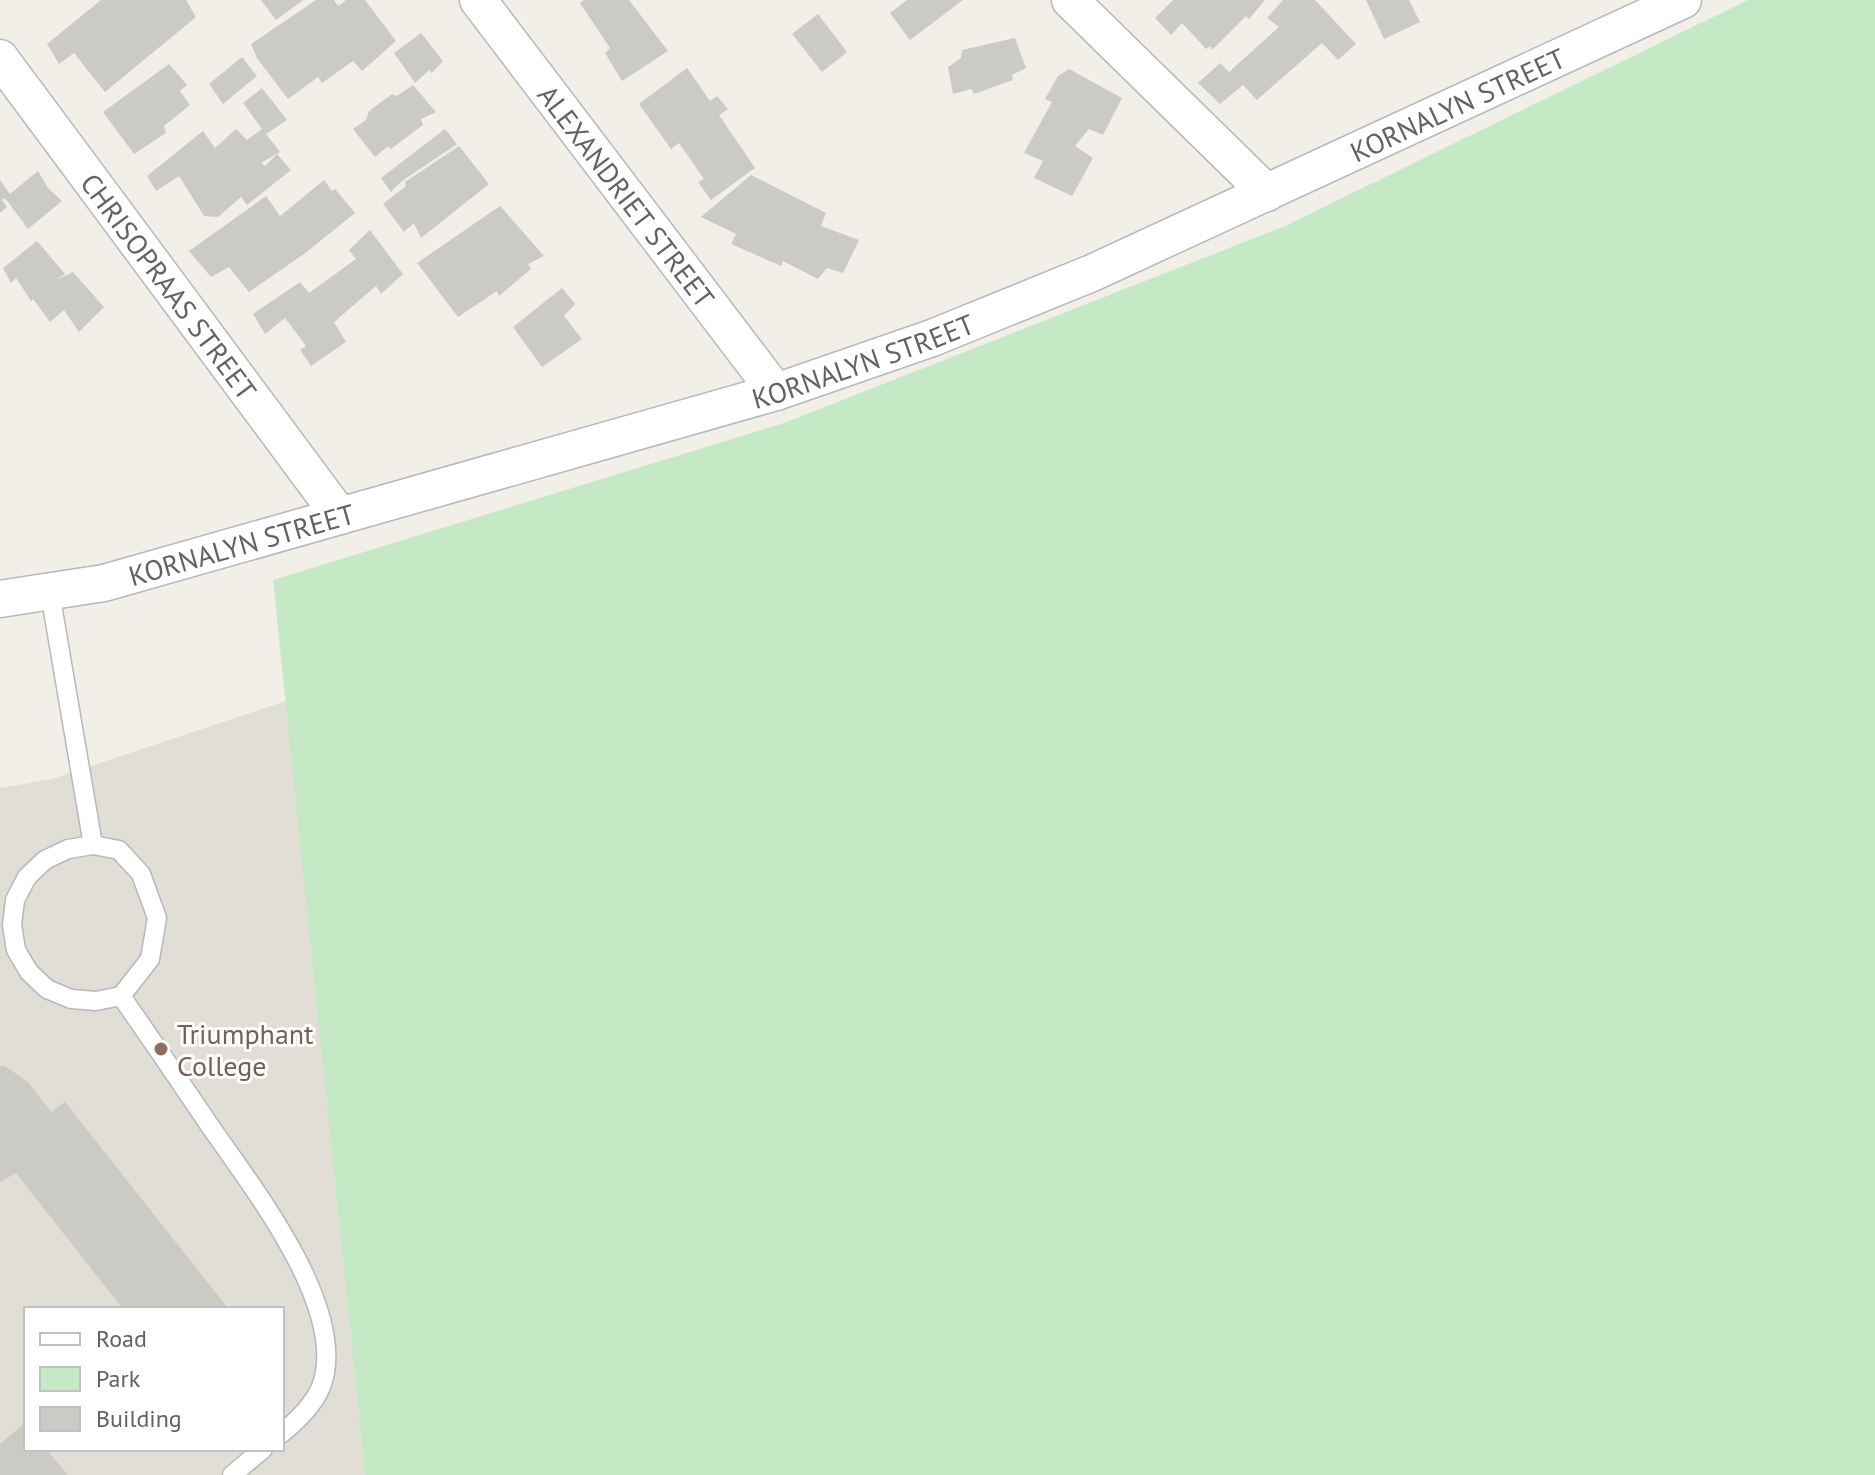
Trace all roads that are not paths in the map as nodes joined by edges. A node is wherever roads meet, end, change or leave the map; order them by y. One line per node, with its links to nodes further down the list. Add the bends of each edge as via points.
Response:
1 (478, 0): 6 (street, ALEXANDRIET STREET)
2 (1070, 0): 5 (street)
3 (1683, 0): 5 (street, KORNALYN STREET)
4 (0, 58): 7 (street, CHRISOPRAAS STREET)
5 (1267, 193): 6 (street, KORNALYN STREET, via 932,338)
6 (776, 392): 7 (street, KORNALYN STREET)
7 (340, 516): 8 (street, KORNALYN STREET, via 104,583)
8 (50, 593): 9 (street, KORNALYN STREET); 10 (lane)
9 (0, 599)
10 (93, 845): 11 (lane, via 119,850 141,874 157,918 150,959); 11 (lane, via 45,860 27,877 15,900 16,950 47,989 71,999)
11 (121, 996): 12 (lane, via 291,1247 315,1300 323,1323 323,1381 315,1400)
12 (284, 1431)
13 (261, 1451): 14 (lane)
14 (232, 1475)

